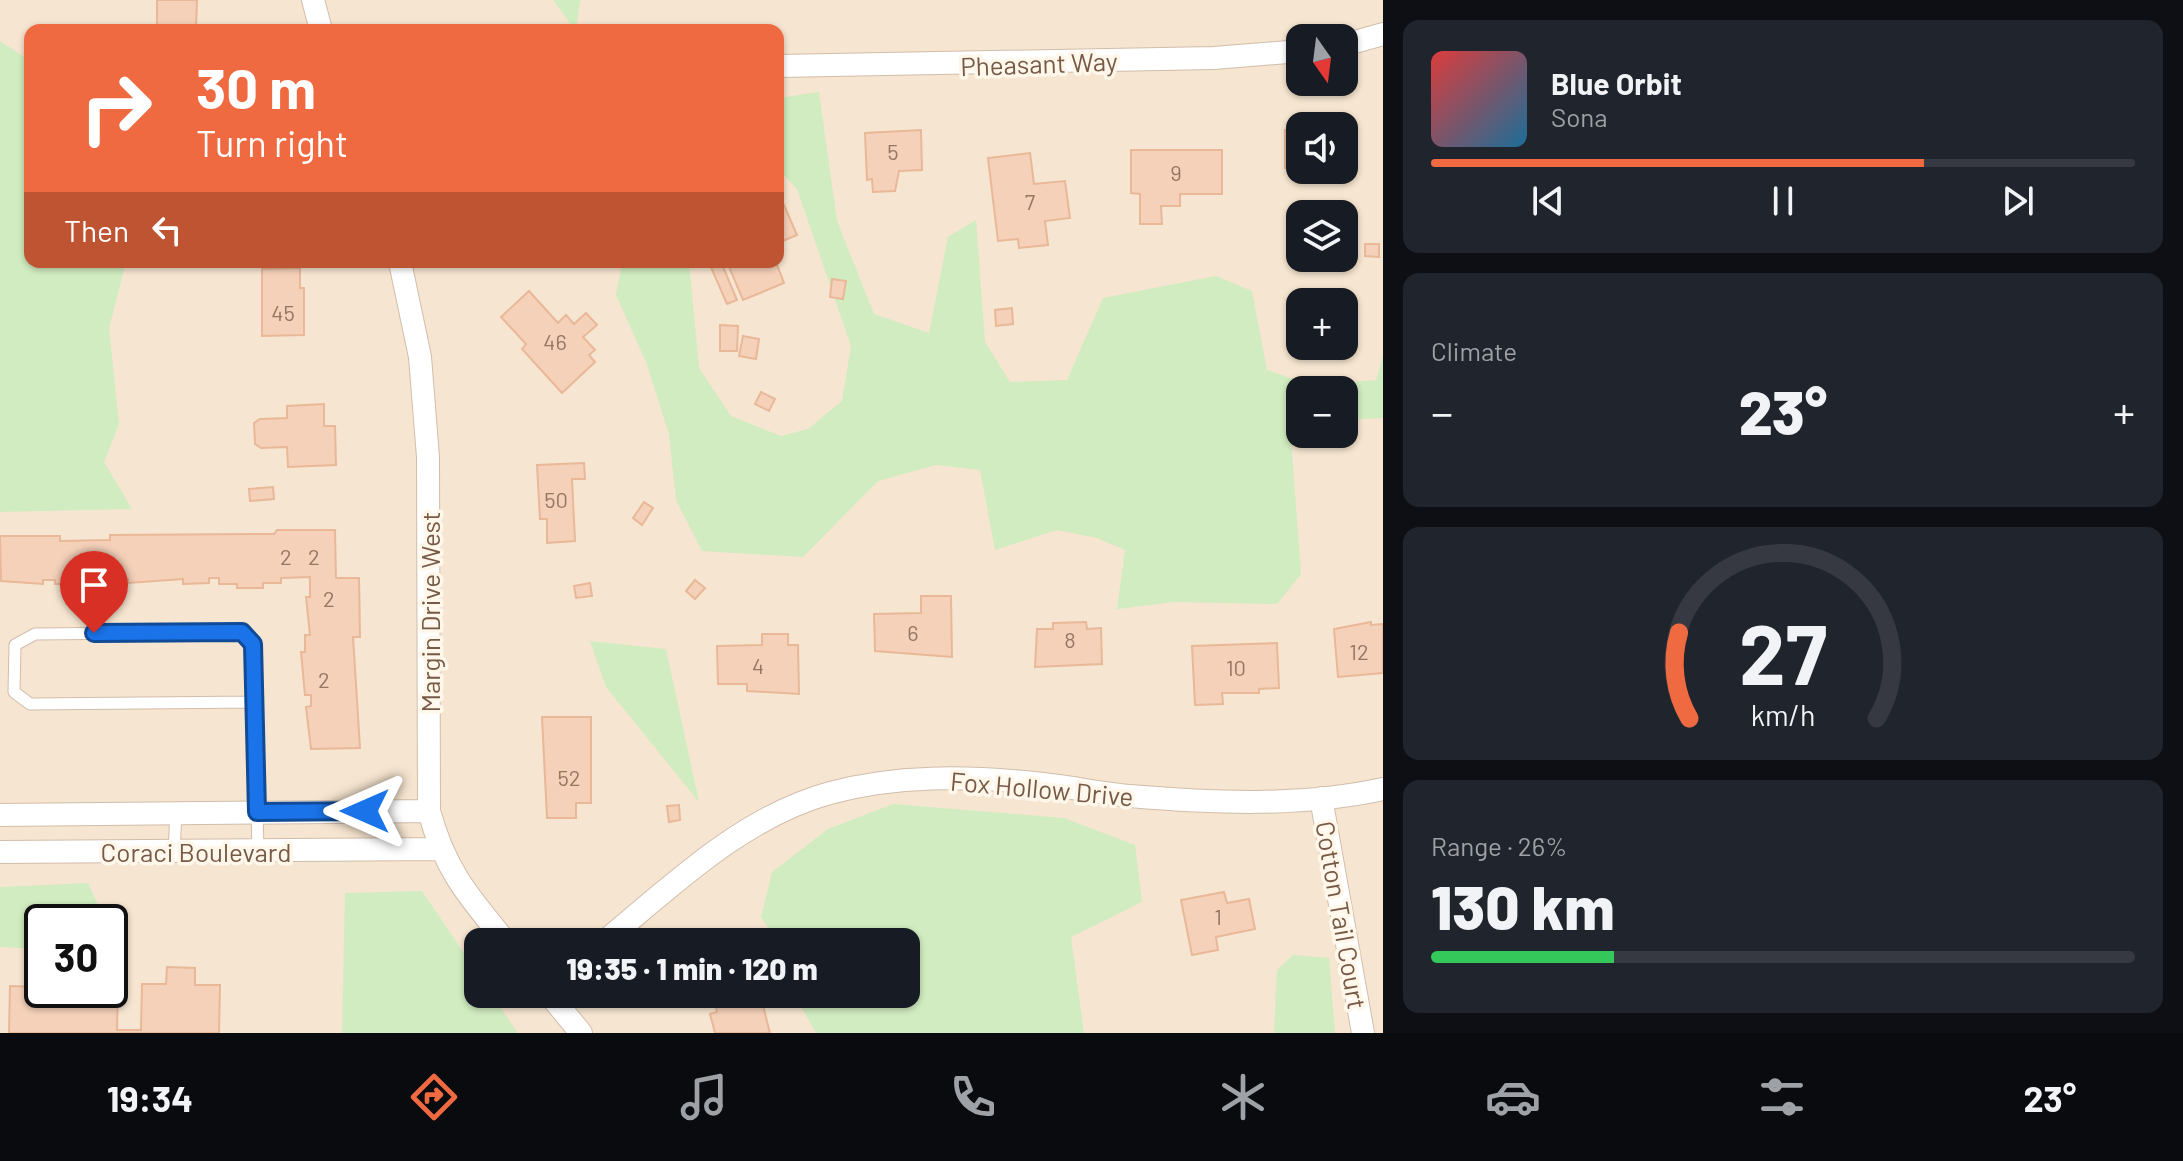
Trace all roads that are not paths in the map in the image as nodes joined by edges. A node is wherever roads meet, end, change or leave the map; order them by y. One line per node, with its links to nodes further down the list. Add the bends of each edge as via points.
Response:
1 (313, 0): 2 (street)
2 (319, 24)
3 (1383, 34): 4 (street)
4 (1358, 41)
5 (1286, 52): 6 (street, Pheasant Way, via 1183,59)
6 (784, 66)
7 (401, 268): 11 (street, Margin Drive West, via 420,357 428,457)
8 (255, 702): 8 (lane, via 253,644 242,632 35,634 15,645 14,692 30,704); 12 (lane)
9 (1383, 789): 10 (street, Fox Hollow Drive)
10 (1321, 798): 20 (street, Fox Hollow Drive, via 1204,801 955,777 889,781 827,794 760,823 709,856); 23 (street, Cotton Tail Court)
11 (429, 811): 12 (street, Coraci Boulevard); 15 (street, Margin Drive West)
12 (257, 812): 13 (street, Coraci Boulevard); 17 (lane)
13 (176, 813): 14 (street, Coraci Boulevard); 16 (lane)
14 (0, 815)
15 (440, 849): 17 (street, Coraci Boulevard); 19 (street, Margin Drive West, via 460,886)
16 (174, 851): 17 (street, Coraci Boulevard); 18 (street, Coraci Boulevard)
17 (258, 851)
18 (0, 852)
19 (494, 928)
20 (621, 928)
21 (560, 1008): 22 (street)
22 (581, 1033)
23 (1363, 1033)

